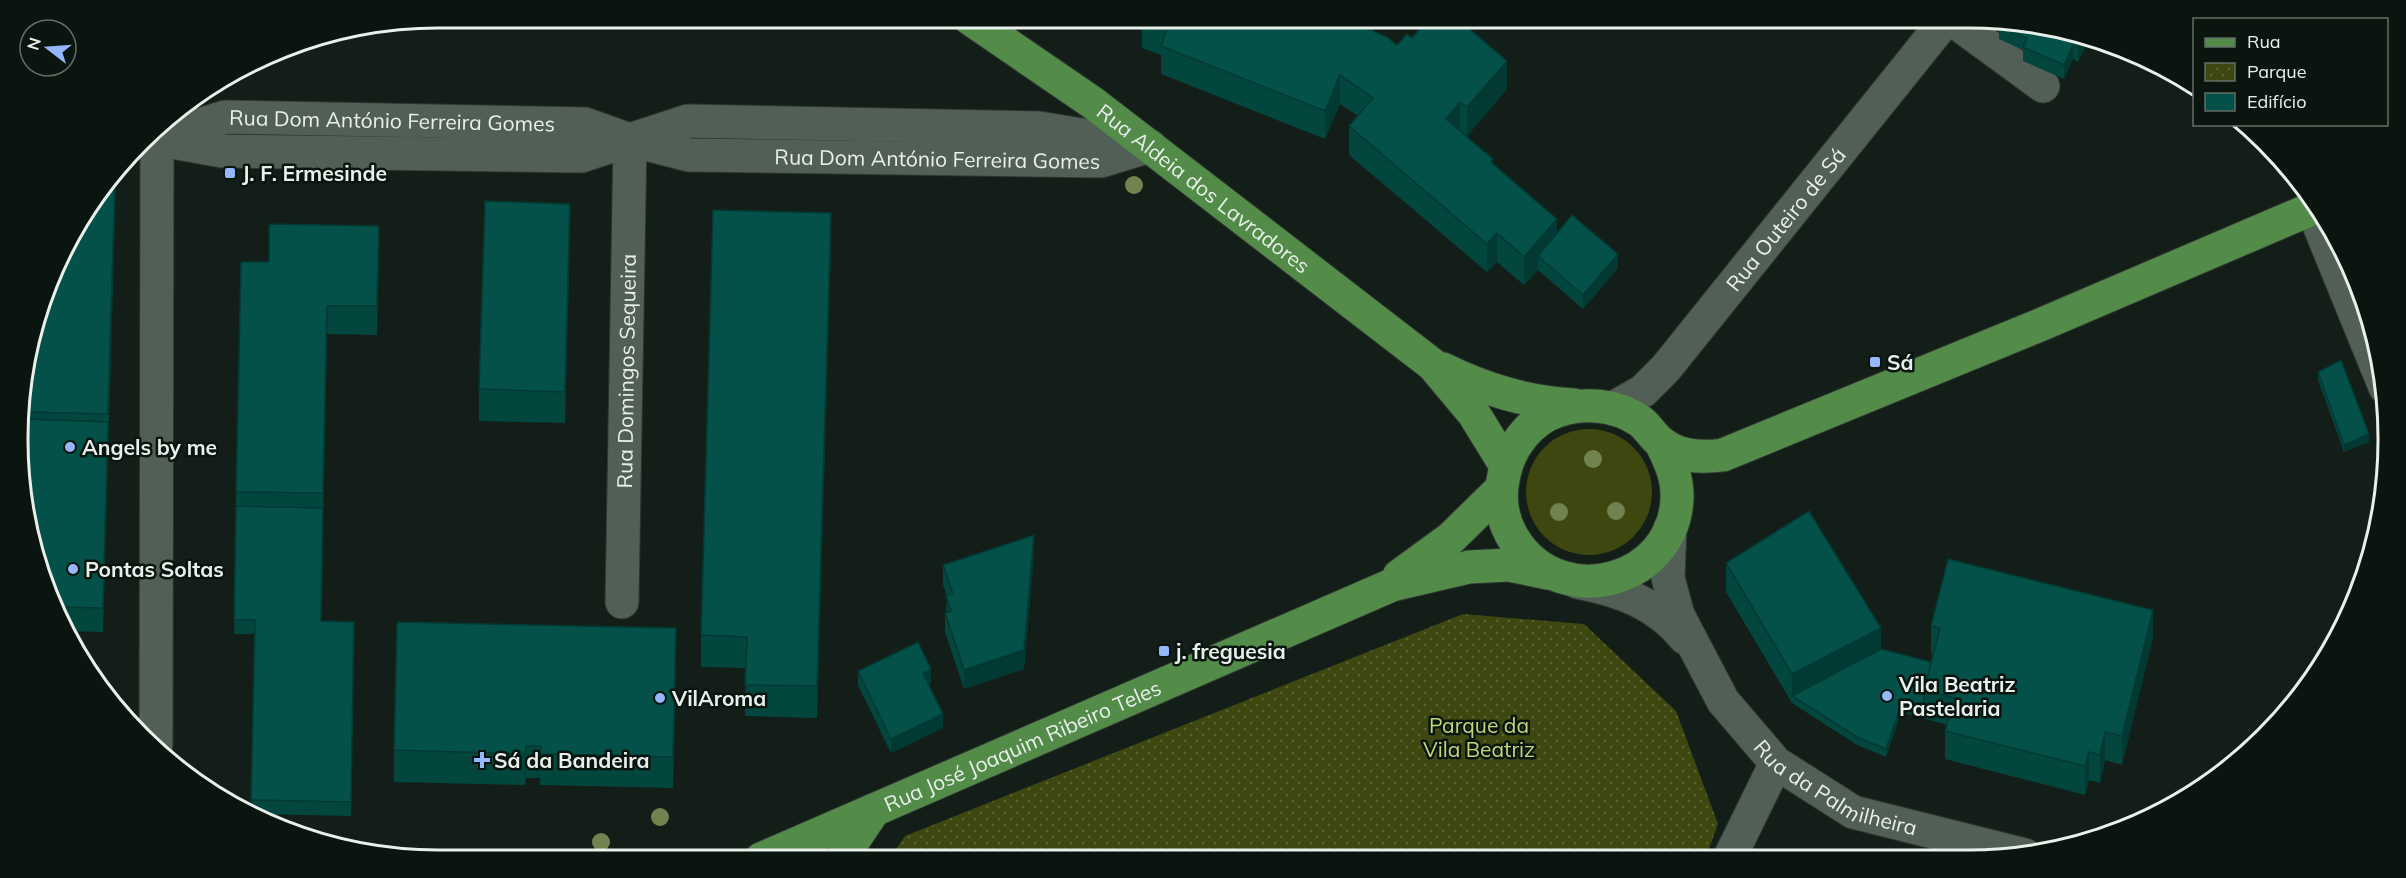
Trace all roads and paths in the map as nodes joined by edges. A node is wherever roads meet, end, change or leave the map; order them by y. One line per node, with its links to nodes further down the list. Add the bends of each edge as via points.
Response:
1 (983, 28): 7 (main road, Rua Aldeia dos Lavradores)
2 (1940, 28): 13 (street, Rua Outeiro de Sá, via 1666,369 1643,391)
3 (1962, 28): 4 (street)
4 (2043, 86)
5 (161, 137): 6 (street, Rua Dom António Ferreira Gomes, via 225,117 585,124)
6 (630, 140): 7 (street, Rua Dom António Ferreira Gomes, via 688,121 1038,128); 20 (street, Rua Domingos Sequeira)
7 (1150, 146): 12 (main road, Rua Aldeia dos Lavradores)
8 (151, 147): 22 (street)
9 (2307, 210): 15 (main road)
10 (2330, 247): 11 (street)
11 (2364, 335)
12 (1433, 365): 13 (main road, Rua Aldeia dos Lavradores, via 1495,392 1526,400); 16 (main road, Rua Aldeia dos Lavradores, via 1474,414)
13 (1599, 407): 14 (main road, via 1640,422); 16 (main road, via 1555,412 1529,428 1512,450)
14 (1661, 443): 15 (main road, via 1682,454 1705,458); 17 (main road, via 1674,469)
15 (1741, 447): 17 (main road, via 1701,475)
16 (1503, 477): 18 (main road, via 1501,506 1510,533 1526,556); 19 (main road, Rua José Joaquim Ribeiro Teles, via 1451,538 1420,563)
17 (1674, 514): 18 (main road, via 1654,553 1632,571 1605,581); 21 (street, Rua da Palmilheira, via 1668,578 1678,615)
18 (1563, 578): 19 (main road, Rua José Joaquim Ribeiro Teles, via 1509,565 1469,567); 21 (street, Rua da Palmilheira, via 1616,590 1647,605 1674,624)
19 (1369, 593): 24 (main road, Rua José Joaquim Ribeiro Teles)
20 (622, 602)
21 (1694, 649): 23 (street, Rua da Palmilheira, via 1724,701)
22 (156, 736)
23 (1776, 763): 25 (street, Rua da Palmilheira, via 1853,812); 28 (street)
24 (874, 810): 26 (main road, Rua José Joaquim Ribeiro Teles); 27 (main road, Rua José Joaquim Ribeiro Teles)
25 (1999, 848)
26 (782, 850)
27 (847, 850)
28 (1733, 850)

